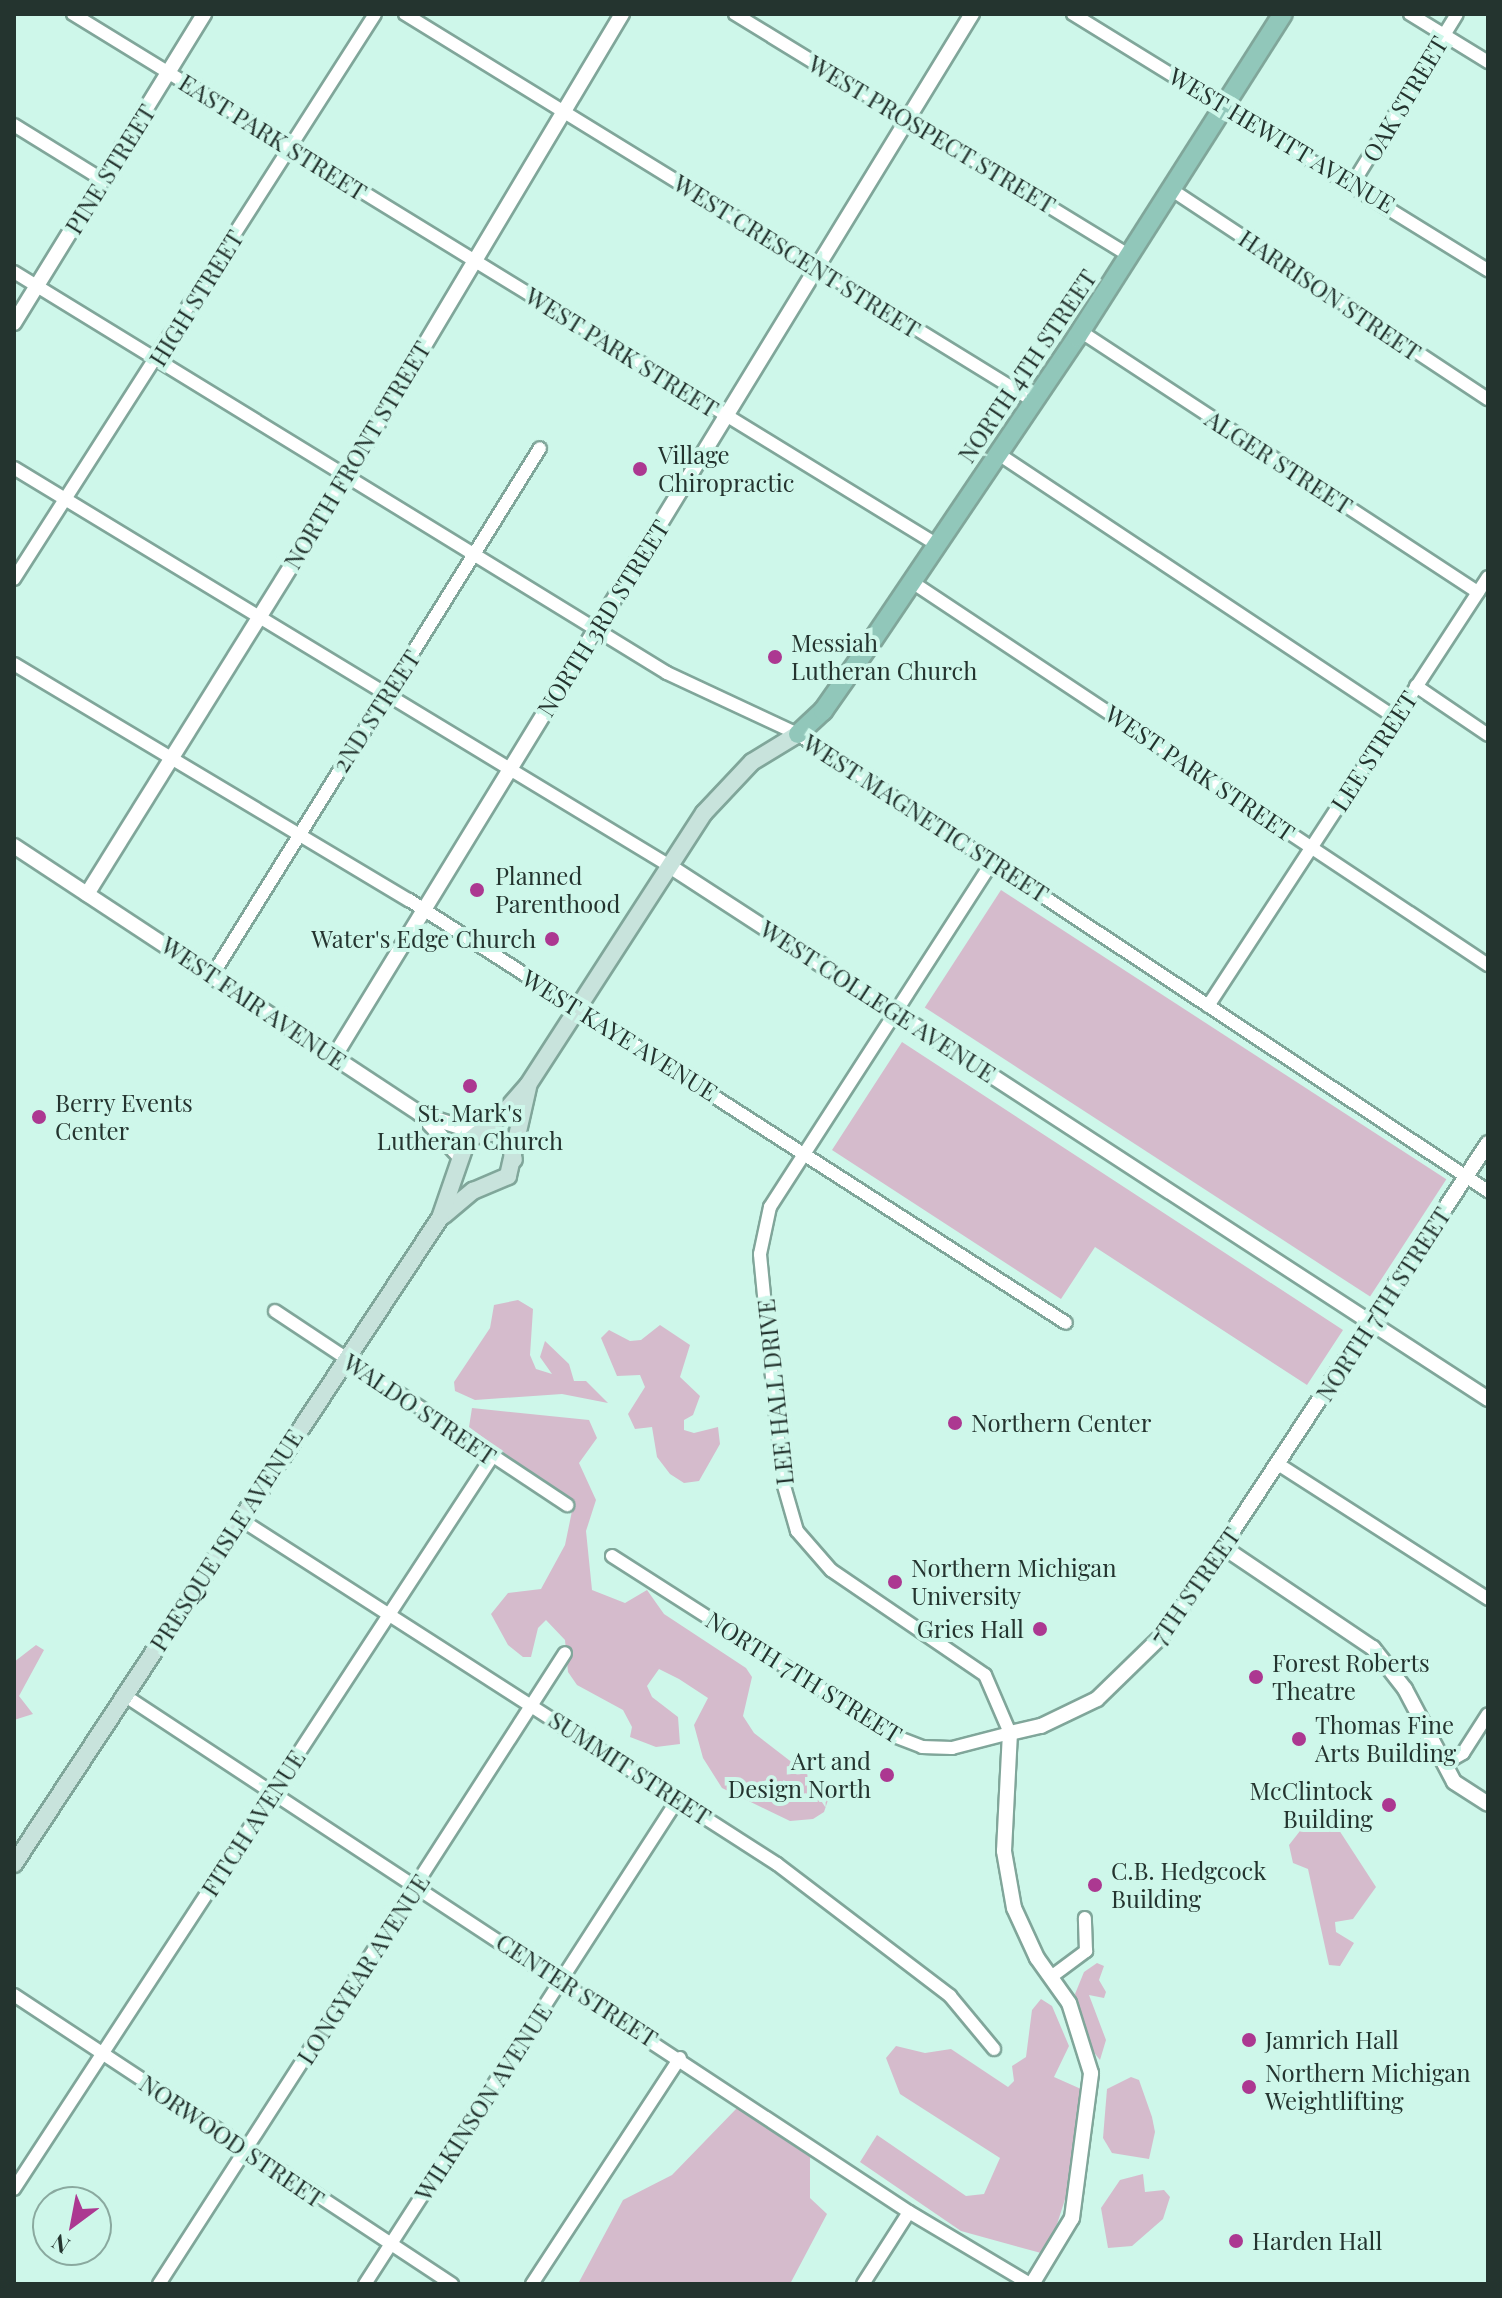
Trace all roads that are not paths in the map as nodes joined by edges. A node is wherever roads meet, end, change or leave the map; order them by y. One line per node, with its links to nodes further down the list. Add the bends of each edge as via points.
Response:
1 (73, 14): 14 (street, EAST PARK STREET)
2 (204, 14): 14 (street, PINE STREET)
3 (375, 14): 19 (street, HIGH STREET)
4 (405, 14): 16 (street, WEST CRESCENT STREET)
5 (622, 14): 16 (street, NORTH FRONT STREET)
6 (735, 14): 17 (street, WEST PROSPECT STREET)
7 (972, 14): 17 (street, NORTH 3RD STREET)
8 (1073, 14): 15 (street, WEST HEWITT AVENUE)
9 (1283, 14): 15 (main road, NORTH 4TH STREET)
10 (1410, 14): 12 (street)
11 (1457, 14): 12 (street, OAK STREET)
12 (1444, 35): 13 (street); 21 (street, OAK STREET)
13 (1488, 62)
14 (169, 73): 19 (street, EAST PARK STREET); 20 (street, PINE STREET)
15 (1225, 106): 21 (street, WEST HEWITT AVENUE); 22 (main road, NORTH 4TH STREET)
16 (562, 111): 24 (street, NORTH FRONT STREET); 25 (street, WEST CRESCENT STREET)
17 (909, 120): 23 (street, WEST PROSPECT STREET); 25 (street, NORTH 3RD STREET)
18 (14, 125): 20 (street)
19 (289, 146): 24 (street, EAST PARK STREET); 31 (street, HIGH STREET)
20 (103, 180): 28 (street, PINE STREET)
21 (1353, 183): 26 (street, WEST HEWITT AVENUE)
22 (1172, 190): 23 (main road, NORTH 4TH STREET); 32 (street, HARRISON STREET)
23 (1129, 255): 30 (main road, NORTH 4TH STREET)
24 (473, 259): 34 (street, WEST PARK STREET); 38 (street, NORTH FRONT STREET)
25 (818, 269): 33 (street, WEST CRESCENT STREET); 34 (street, NORTH 3RD STREET)
26 (1488, 270)
27 (14, 272): 28 (street, WEST MAGNETIC STREET)
28 (37, 286): 29 (street, PINE STREET); 31 (street, WEST MAGNETIC STREET)
29 (14, 323)
30 (1080, 331): 33 (main road, NORTH 4TH STREET); 45 (street, ALGER STREET)
31 (156, 362): 38 (street, WEST MAGNETIC STREET); 39 (street, HIGH STREET)
32 (1488, 399)
33 (1032, 400): 36 (main road, NORTH 4TH STREET)
34 (727, 416): 40 (street, WEST PARK STREET); 47 (street, NORTH 3RD STREET)
35 (540, 448): 41 (street, 2ND STREET)
36 (997, 453): 40 (main road, NORTH 4TH STREET); 51 (street)
37 (14, 468): 39 (street, WEST COLLEGE AVENUE)
38 (344, 479): 41 (street, WEST MAGNETIC STREET); 46 (street, NORTH FRONT STREET)
39 (65, 501): 43 (street, HIGH STREET); 46 (street, WEST COLLEGE AVENUE)
40 (936, 544): 44 (main road, NORTH 4TH STREET)
41 (472, 557): 47 (street, WEST MAGNETIC STREET); 50 (street, 2ND STREET)
42 (1488, 577): 45 (street, LEE STREET)
43 (14, 579)
44 (912, 582): 52 (main road, NORTH 4TH STREET, via 823,711); 58 (street, WEST PARK STREET)
45 (1478, 592): 49 (street, LEE STREET)
46 (258, 621): 50 (street, WEST COLLEGE AVENUE); 54 (street, NORTH FRONT STREET)
47 (597, 629): 52 (street, WEST MAGNETIC STREET, via 667,673); 55 (street, NORTH 3RD STREET)
48 (14, 664): 54 (street, WEST KAYE AVENUE)
49 (1416, 686): 51 (street, LEE STREET); 53 (street)
50 (387, 696): 55 (street, WEST COLLEGE AVENUE); 56 (street, 2ND STREET)
51 (1396, 718): 58 (street, LEE STREET)
52 (798, 734): 59 (street, WEST MAGNETIC STREET); 60 (main road, PRESQUE ISLE AVENUE, via 752,762 724,789)
53 (1488, 735)
54 (169, 755): 56 (street, WEST KAYE AVENUE); 61 (street, NORTH FRONT STREET)
55 (510, 769): 60 (street, WEST COLLEGE AVENUE); 62 (street, NORTH 3RD STREET)
56 (296, 833): 62 (street, WEST KAYE AVENUE); 64 (street, 2ND STREET)
57 (14, 846): 61 (street, WEST FAIR AVENUE)
58 (1312, 847): 63 (street, WEST PARK STREET); 65 (street, LEE STREET)
59 (994, 860): 65 (street, WEST MAGNETIC STREET); 67 (street, LEE HALL DRIVE)
60 (668, 865): 66 (main road, PRESQUE ISLE AVENUE); 67 (street, WEST COLLEGE AVENUE)
61 (87, 894): 64 (street, WEST FAIR AVENUE)
62 (423, 910): 66 (street, WEST KAYE AVENUE); 68 (street, NORTH 3RD STREET)
63 (1488, 965)
64 (213, 974): 68 (street, WEST FAIR AVENUE)
65 (1208, 1006): 76 (street, WEST MAGNETIC STREET)
66 (575, 1008): 69 (main road, PRESQUE ISLE AVENUE); 73 (street, WEST KAYE AVENUE)
67 (895, 1012): 73 (street, LEE HALL DRIVE); 82 (street, WEST COLLEGE AVENUE)
68 (334, 1057): 70 (street, WEST FAIR AVENUE)
69 (528, 1085): 71 (main road, PRESQUE ISLE AVENUE); 75 (main road, PRESQUE ISLE AVENUE)
70 (420, 1114): 71 (street, WEST FAIR AVENUE); 74 (street, WEST FAIR AVENUE)
71 (483, 1132): 74 (main road, PRESQUE ISLE AVENUE, via 466,1143); 75 (main road, WEST FAIR AVENUE, via 506,1139)
72 (1488, 1143): 76 (street, NORTH 7TH STREET)
73 (806, 1152): 81 (street, WEST KAYE AVENUE); 97 (street, LEE HALL DRIVE, via 770,1207 760,1254 788,1509 811,1553 831,1570 985,1675)
74 (462, 1160): 77 (main road, WEST FAIR AVENUE, via 472,1179); 79 (main road, PRESQUE ISLE AVENUE)
75 (514, 1160): 77 (main road, PRESQUE ISLE AVENUE, via 508,1176)
76 (1466, 1177): 78 (street, WEST MAGNETIC STREET); 82 (street, NORTH 7TH STREET)
77 (493, 1184): 79 (main road, PRESQUE ISLE AVENUE, via 467,1194)
78 (1488, 1191)
79 (440, 1218): 83 (main road, PRESQUE ISLE AVENUE)
80 (275, 1311): 83 (street, WALDO STREET)
81 (1066, 1323)
82 (1372, 1323): 84 (street, WEST COLLEGE AVENUE); 86 (street, NORTH 7TH STREET)
83 (346, 1359): 85 (street, WALDO STREET); 88 (main road, PRESQUE ISLE AVENUE)
84 (1488, 1399)
85 (492, 1457): 87 (street, WALDO STREET); 92 (street, FITCH AVENUE)
86 (1278, 1464): 89 (street, 7TH STREET); 91 (street)
87 (567, 1505)
88 (240, 1519): 92 (street, SUMMIT STREET); 94 (main road, PRESQUE ISLE AVENUE)
89 (1223, 1547): 97 (street, 7TH STREET, via 1167,1631 1097,1699 1041,1726); 98 (street, via 1373,1648 1405,1689)
90 (612, 1556): 97 (street, NORTH 7TH STREET, via 894,1736 922,1747 952,1748)
91 (1488, 1599)
92 (388, 1614): 95 (street, SUMMIT STREET); 99 (street, FITCH AVENUE)
93 (565, 1653): 95 (street, LONGYEAR AVENUE)
94 (124, 1695): 99 (street, CENTER STREET); 102 (main road, PRESQUE ISLE AVENUE)
95 (534, 1707): 100 (street, SUMMIT STREET); 103 (street, LONGYEAR AVENUE)
96 (1488, 1714): 98 (street, via 1463,1753)
97 (1010, 1733): 105 (street, via 1006,1865 1014,1908)
98 (1444, 1764): 101 (street, via 1454,1782)
99 (273, 1791): 103 (street, CENTER STREET); 109 (street, FITCH AVENUE)
100 (678, 1799): 106 (street, WILKINSON AVENUE); 108 (street, SUMMIT STREET, via 852,1919 949,1995)
101 (1488, 1804)
102 (14, 1864)
103 (418, 1886): 106 (street, CENTER STREET); 111 (street, LONGYEAR AVENUE)
104 (1085, 1918): 105 (street, via 1086,1951)
105 (1051, 1977): 120 (street, via 1073,2014 1091,2073 1072,2218)
106 (562, 1980): 110 (street, CENTER STREET); 114 (street, WILKINSON AVENUE)
107 (14, 1995): 109 (street, NORWOOD STREET)
108 (994, 2049)
109 (102, 2054): 111 (street, NORWOOD STREET); 112 (street, FITCH AVENUE)
110 (680, 2058): 113 (street, CENTER STREET); 118 (street)
111 (245, 2151): 114 (street, NORWOOD STREET); 115 (street, LONGYEAR AVENUE)
112 (14, 2189)
113 (909, 2212): 119 (street); 120 (street, CENTER STREET)
114 (391, 2245): 116 (street, WILKINSON AVENUE); 117 (street, NORWOOD STREET)
115 (159, 2284)
116 (365, 2284)
117 (452, 2284)
118 (532, 2284)
119 (863, 2284)
120 (1031, 2284)

